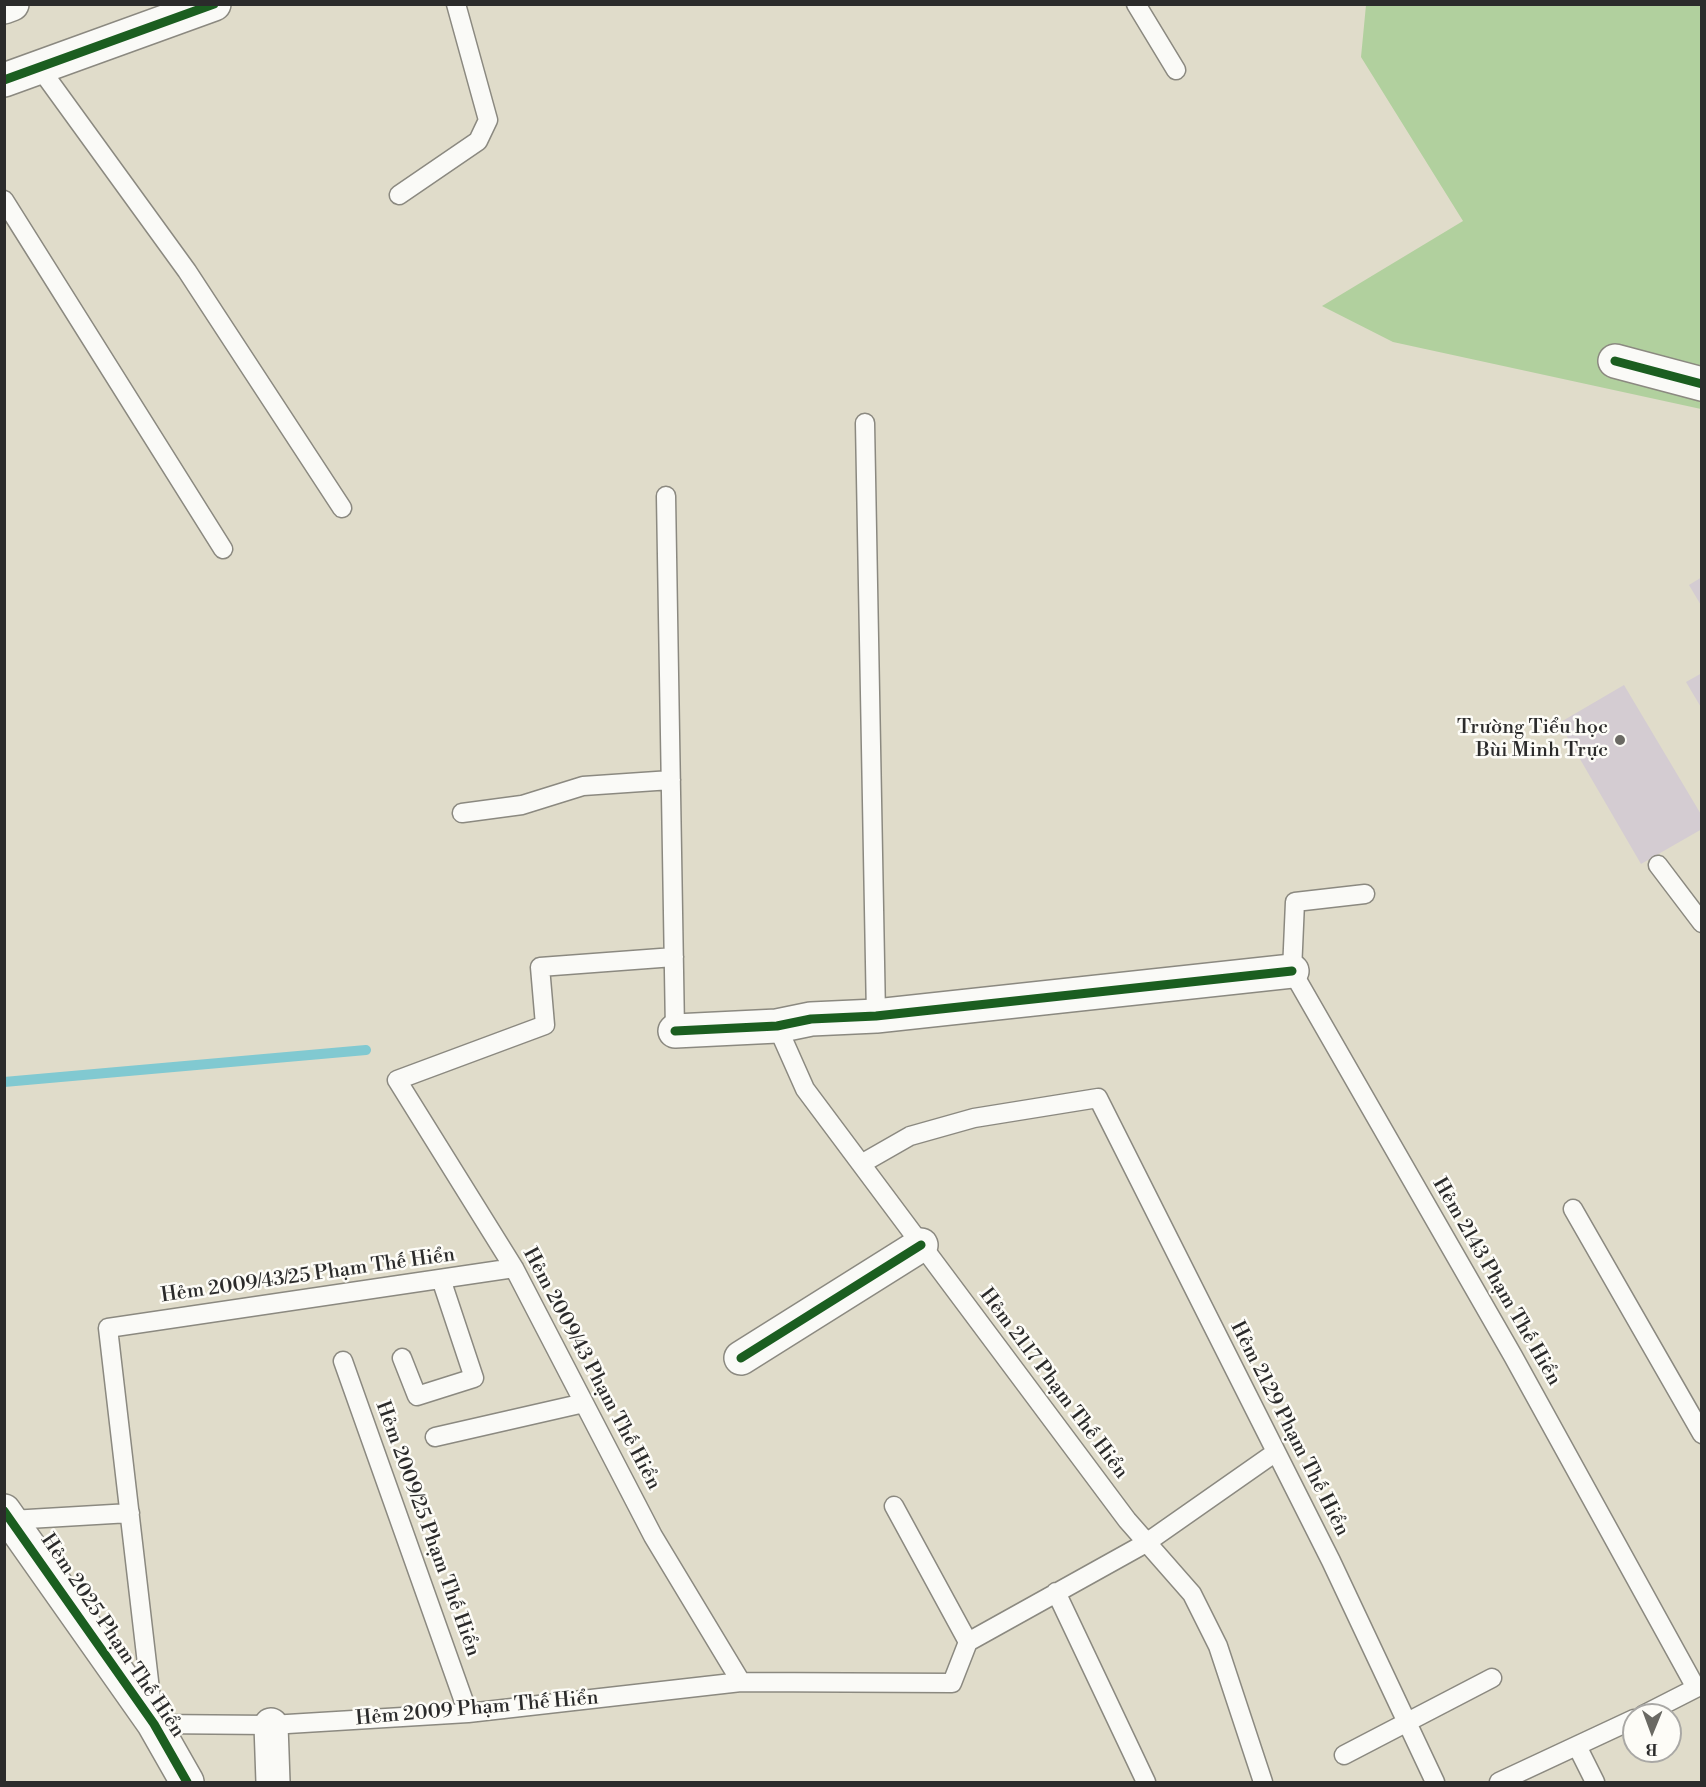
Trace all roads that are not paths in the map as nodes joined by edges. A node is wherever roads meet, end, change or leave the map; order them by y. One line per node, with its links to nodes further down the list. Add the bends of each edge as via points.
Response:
1 (12, 4): 5 (street)
2 (214, 4): 6 (street)
3 (456, 4): 9 (lane, via 488,120 478,141)
4 (1136, 4): 7 (lane)
5 (4, 7)
6 (39, 67): 8 (street); 15 (lane, via 188,271)
7 (1176, 70)
8 (4, 80)
9 (399, 195)
10 (4, 200): 16 (lane)
11 (1615, 361): 12 (street)
12 (1701, 384)
13 (865, 423): 24 (lane)
14 (666, 496): 17 (lane)
15 (342, 508)
16 (223, 549)
17 (671, 780): 18 (lane, via 584,786 522,805); 22 (lane)
18 (462, 813)
19 (1658, 865): 21 (lane)
20 (1365, 894): 23 (lane, via 1295,902)
21 (1701, 923)
22 (674, 957): 26 (lane); 30 (lane, Hẻm 2009/43 Phạm Thế Hiển, via 540,967 545,1025 397,1080)
23 (1292, 971): 24 (street); 47 (lane, Hẻm 2143 Phạm Thế Hiển, via 1513,1356 1696,1688)
24 (876, 1016): 25 (street, via 811,1019)
25 (777, 1026): 26 (street); 27 (lane, Hẻm 2117 Phạm Thế Hiển, via 805,1089)
26 (675, 1031)
27 (861, 1164): 29 (lane, Hẻm 2117 Phạm Thế Hiển); 38 (lane, Hẻm 2129 Phạm Thế Hiển, via 910,1136 974,1118 1098,1098)
28 (1573, 1209): 36 (lane)
29 (921, 1245): 33 (street); 42 (lane, Hẻm 2117 Phạm Thế Hiển)
30 (514, 1268): 31 (lane, Hẻm 2009/43/25 Phạm Thế Hiển); 35 (lane, Hẻm 2009/43 Phạm Thế Hiển)
31 (441, 1279): 32 (lane, via 474,1378 417,1396); 40 (lane, Hẻm 2009/43/25 Phạm Thế Hiển, via 108,1328)
32 (402, 1358)
33 (741, 1358)
34 (343, 1361): 48 (lane, Hẻm 2009/25 Phạm Thế Hiển)
35 (584, 1403): 37 (lane); 46 (lane, Hẻm 2009/43 Phạm Thế Hiển, via 653,1536)
36 (1701, 1434)
37 (435, 1437)
38 (1276, 1452): 42 (lane); 49 (lane, Hẻm 2129 Phạm Thế Hiển)
39 (894, 1506): 44 (lane)
40 (130, 1514): 41 (lane); 50 (lane)
41 (8, 1516): 50 (street, Hẻm 2025 Phạm Thế Hiển)
42 (1146, 1543): 43 (lane); 55 (lane, Hẻm 2117 Phạm Thế Hiển, via 1191,1594 1218,1646)
43 (1056, 1592): 44 (lane); 58 (lane)
44 (968, 1642): 46 (lane, Hẻm 2009 Phạm Thế Hiển, via 952,1683)
45 (1492, 1678): 49 (lane)
46 (741, 1682): 48 (lane, Hẻm 2009 Phạm Thế Hiển)
47 (1667, 1703)
48 (468, 1713): 51 (lane, Hẻm 2009 Phạm Thế Hiển)
49 (1407, 1723): 54 (lane); 59 (lane, Hẻm 2129 Phạm Thế Hiển)
50 (154, 1724): 51 (lane, Hẻm 2009 Phạm Thế Hiển); 56 (street, Hẻm 2025 Phạm Thế Hiển)
51 (271, 1725): 57 (street)
52 (1622, 1725): 53 (lane)
53 (1578, 1748): 60 (lane); 61 (lane)
54 (1344, 1755)
55 (1256, 1780)
56 (187, 1782)
57 (273, 1782)
58 (1146, 1782)
59 (1435, 1782)
60 (1499, 1782)
61 (1595, 1782)

